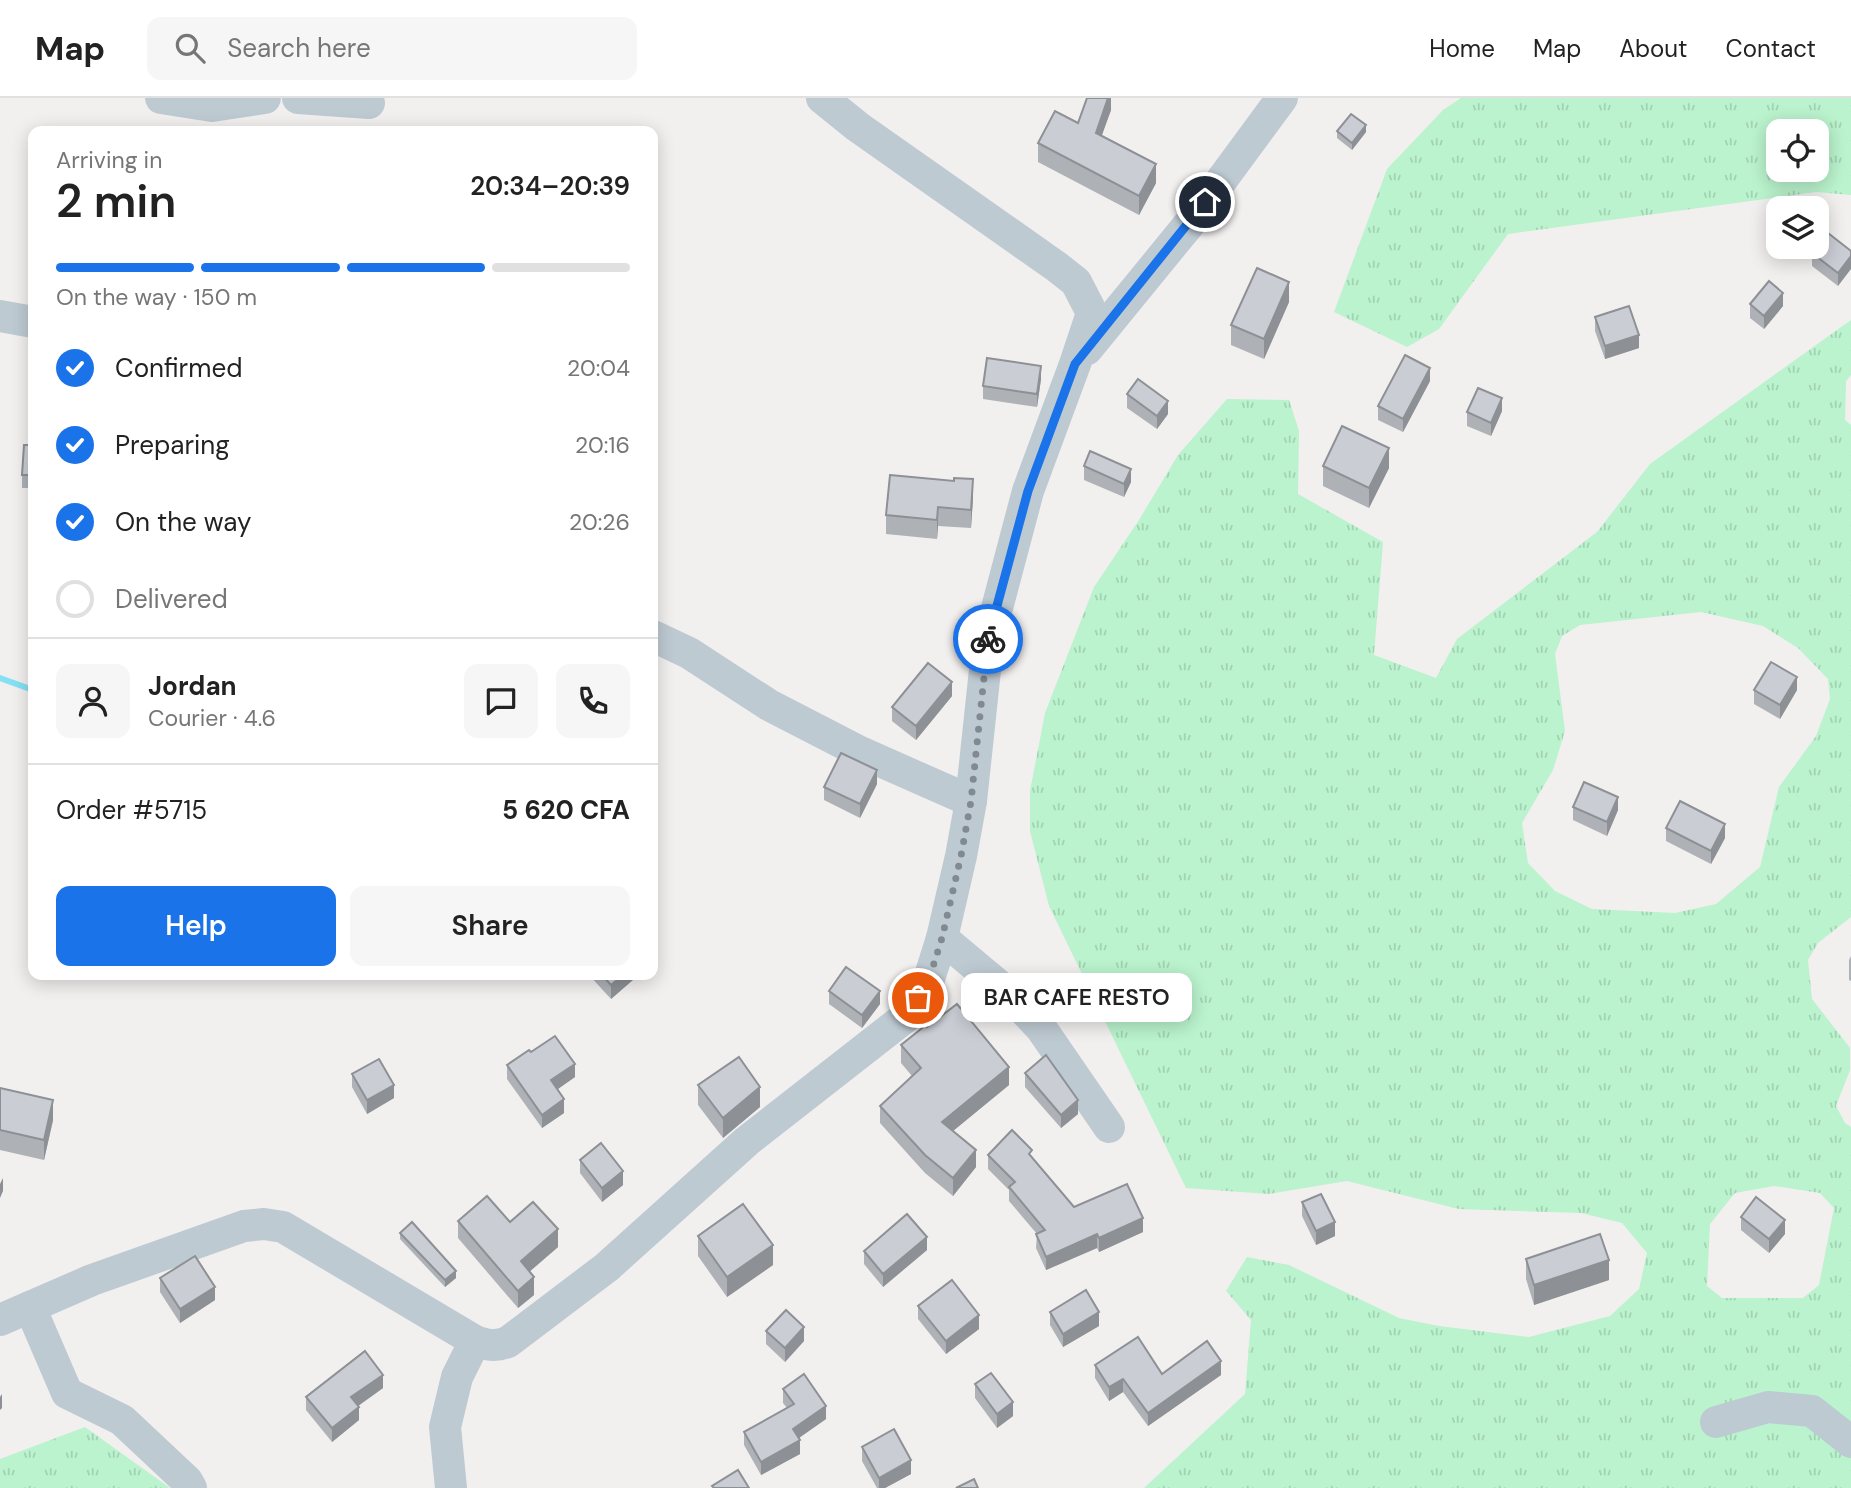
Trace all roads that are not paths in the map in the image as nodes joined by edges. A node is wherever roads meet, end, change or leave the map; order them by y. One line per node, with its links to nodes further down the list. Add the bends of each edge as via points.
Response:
1 (161, 98): 7 (street)
2 (265, 98): 7 (street)
3 (298, 98): 6 (street)
4 (822, 98): 10 (street, via 1076,282 1092,313)
5 (1282, 98): 10 (street, via 1190,223)
6 (369, 103)
7 (214, 118)
8 (0, 316): 9 (street)
9 (28, 321)
10 (1075, 364): 12 (street, via 1028,491 988,642)
11 (658, 638): 12 (street, via 769,705)
12 (971, 801): 13 (street)
13 (942, 938): 14 (street, via 1009,994 1041,1028); 17 (street, via 929,979 907,1016 747,1141 607,1267 519,1334 499,1346)
14 (1109, 1127)
15 (30, 1307): 16 (street); 17 (street, via 231,1230 264,1224 283,1227); 20 (street, via 67,1393 122,1420)
16 (0, 1320)
17 (475, 1341): 21 (street, via 457,1377 445,1427)
18 (1716, 1422): 19 (street, via 1768,1406 1812,1412)
19 (1851, 1442)
20 (191, 1488)
21 (451, 1488)

